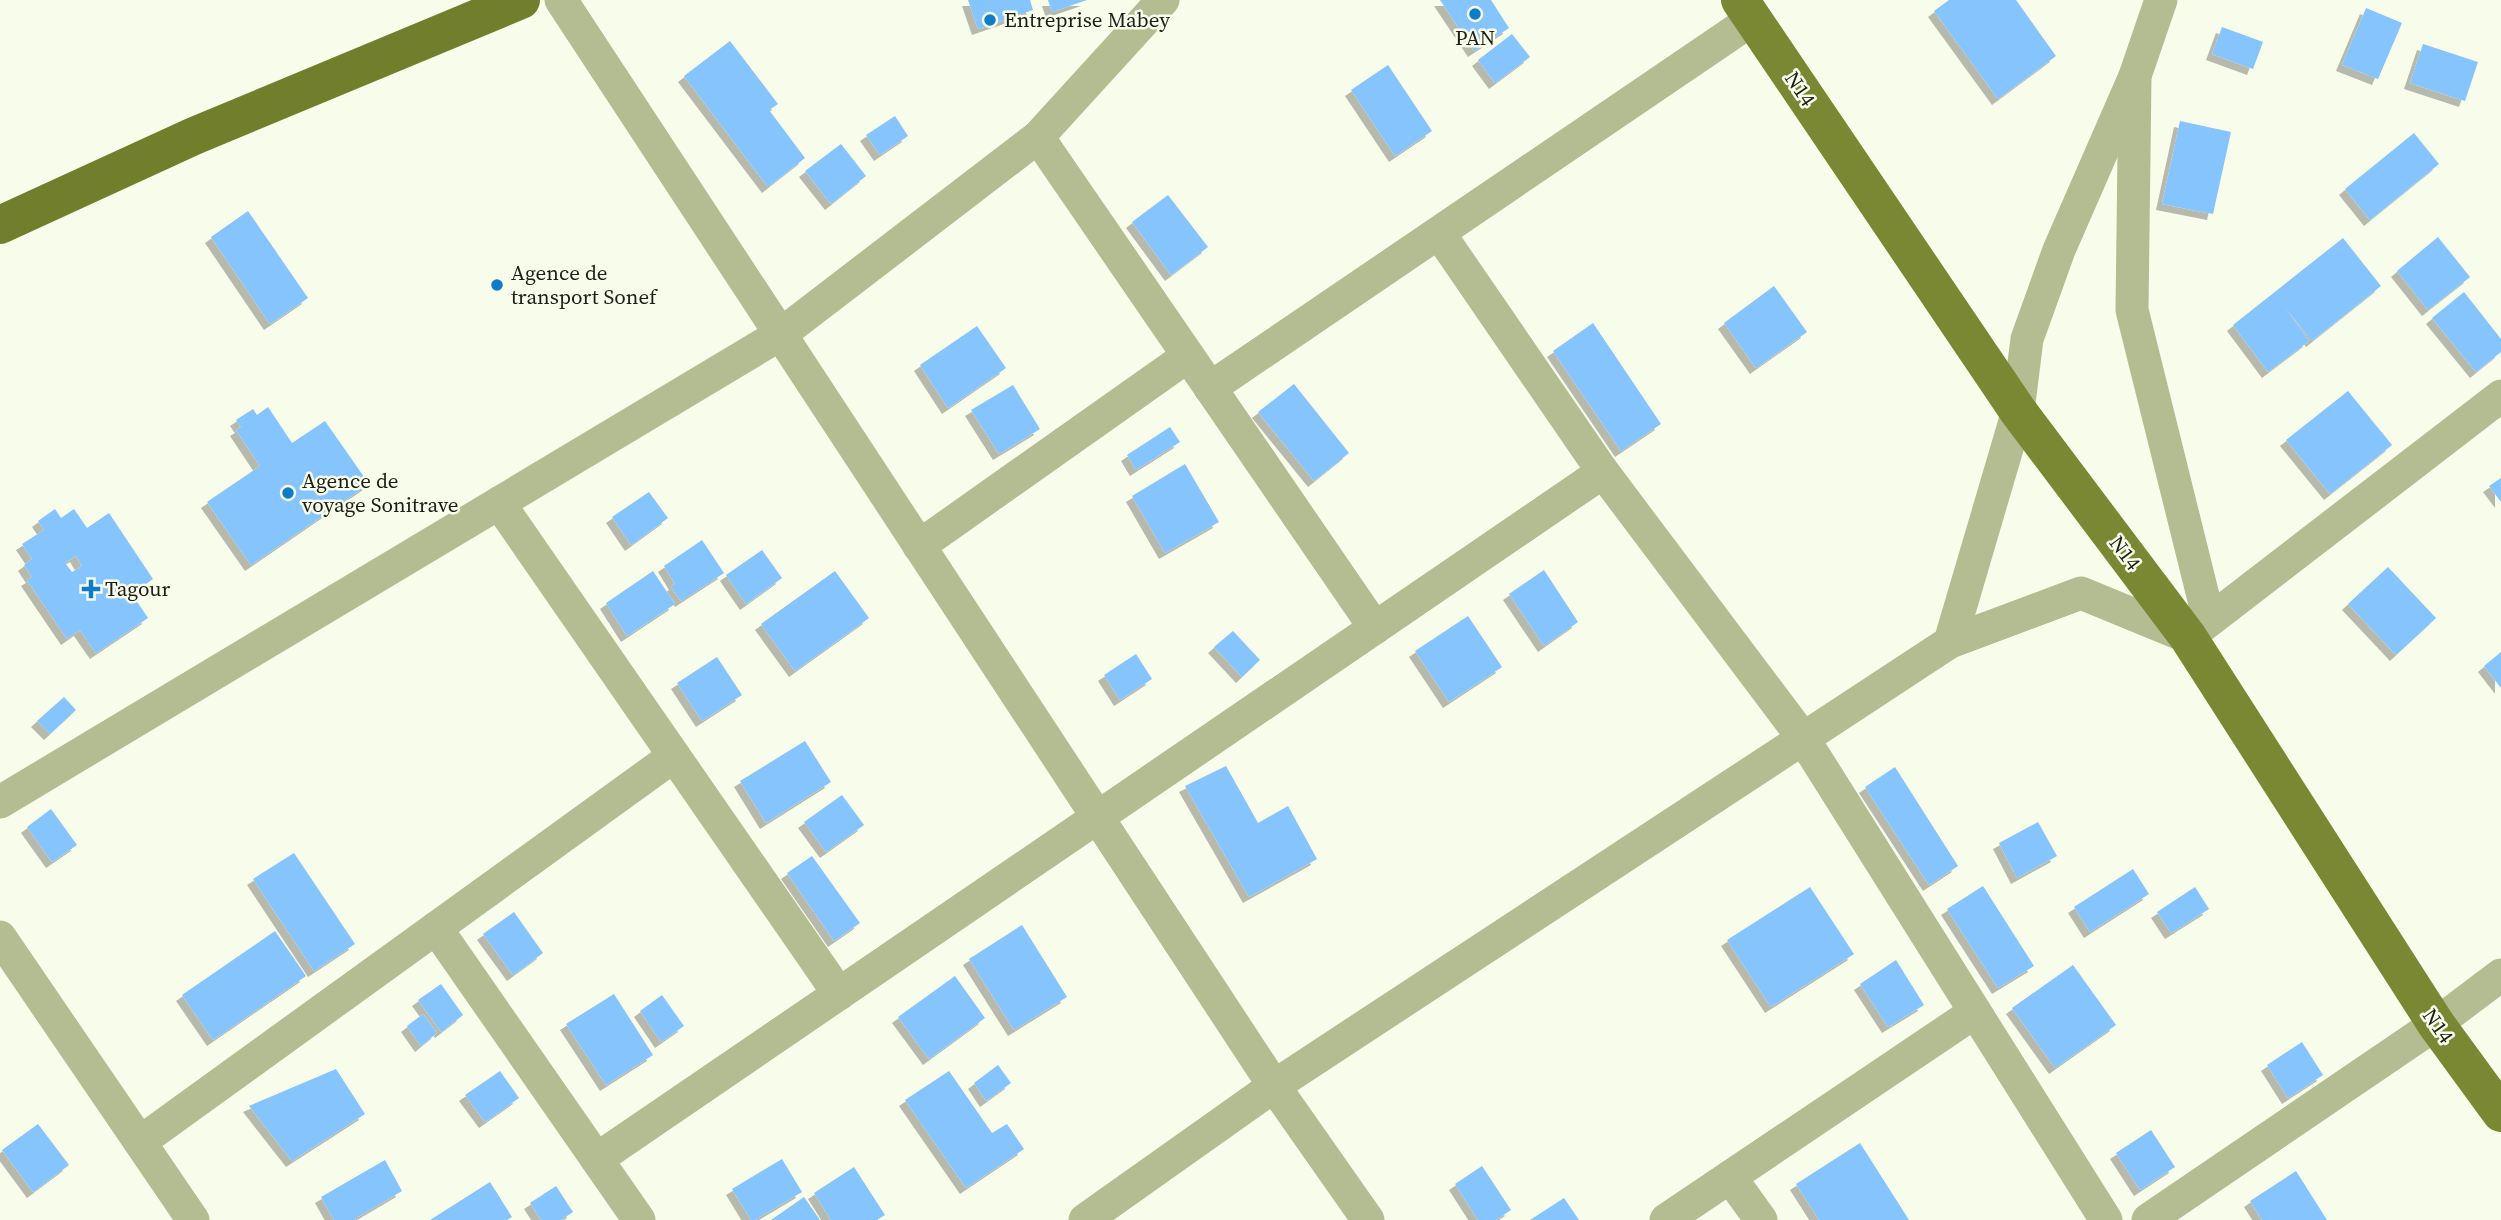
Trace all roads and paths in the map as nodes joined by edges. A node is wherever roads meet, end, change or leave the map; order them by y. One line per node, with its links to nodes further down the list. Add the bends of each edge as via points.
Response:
1 (521, 0): 8 (highway, via 194,136)
2 (561, 0): 10 (street)
3 (1163, 0): 7 (street)
4 (2161, 0): 6 (street)
5 (1746, 10): 9 (street); 14 (main road, N14)
6 (2135, 76): 14 (street, via 2059,250 2027,339); 19 (street, via 2132,310)
7 (1038, 137): 10 (street); 11 (street)
8 (0, 225)
9 (1438, 233): 12 (street); 15 (street)
10 (781, 334): 16 (street); 17 (street)
11 (1188, 356): 12 (street); 17 (street)
12 (1210, 388): 18 (street)
13 (2501, 396): 19 (street)
14 (2018, 411): 19 (main road, N14); 20 (street)
15 (1603, 472): 18 (street); 21 (street)
16 (499, 503): 22 (street); 23 (street)
17 (919, 545): 24 (street)
18 (1375, 628): 24 (street)
19 (2199, 628): 20 (street, via 2081,593); 30 (main road, N14)
20 (1950, 642): 21 (street)
21 (1803, 738): 29 (street); 31 (street)
22 (674, 756): 25 (street); 28 (street)
23 (0, 802)
24 (1097, 817): 28 (street); 31 (street)
25 (436, 928): 33 (street); 34 (street)
26 (0, 937): 33 (street)
27 (2501, 975): 30 (street)
28 (839, 994): 34 (street)
29 (1975, 1012): 35 (street); 42 (street)
30 (2436, 1024): 32 (main road, N14); 43 (street)
31 (1274, 1086): 38 (street); 39 (street)
32 (2501, 1113)
33 (140, 1142): 36 (street)
34 (597, 1159): 37 (street)
35 (1730, 1177): 40 (street); 41 (street)
36 (193, 1220)
37 (639, 1220)
38 (1085, 1220)
39 (1368, 1220)
40 (1666, 1220)
41 (1761, 1220)
42 (2106, 1220)
43 (2148, 1220)

